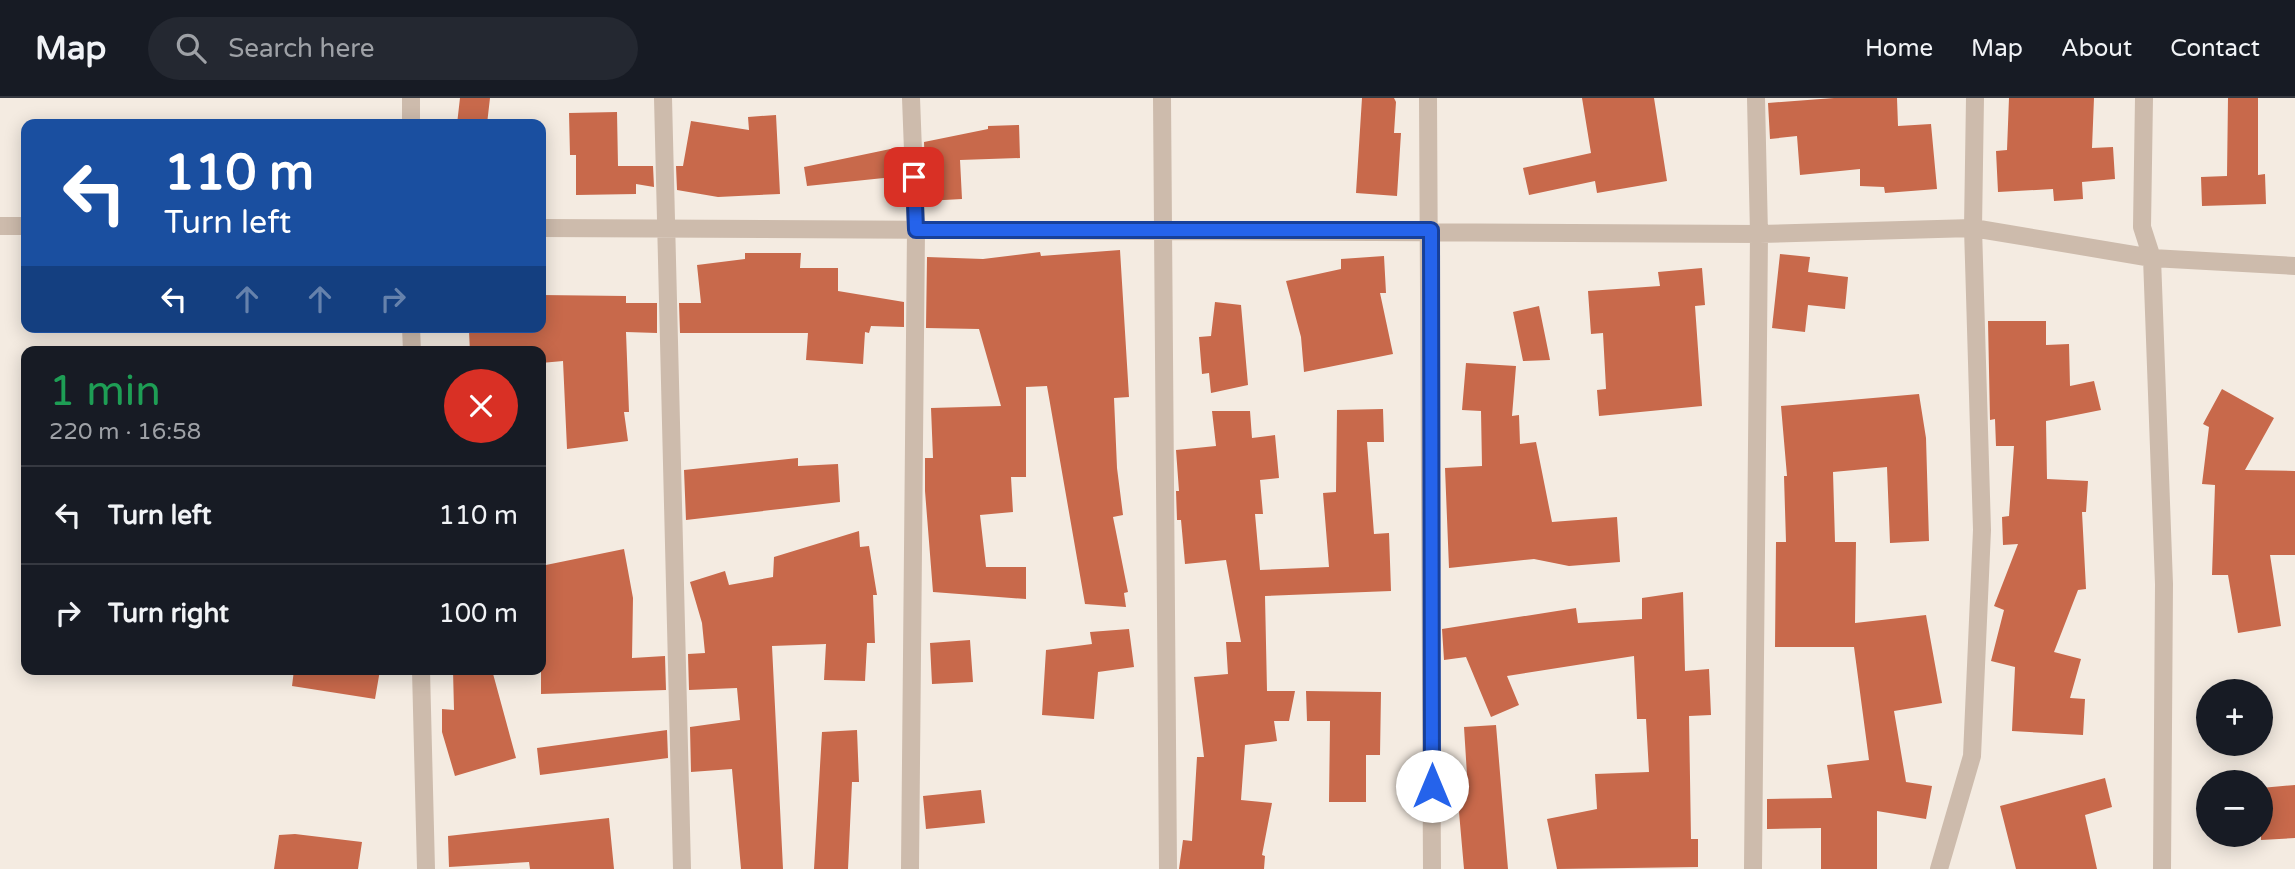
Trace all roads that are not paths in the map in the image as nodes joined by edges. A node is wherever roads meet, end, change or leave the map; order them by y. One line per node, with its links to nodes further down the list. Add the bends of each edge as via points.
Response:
1 (411, 98): 9 (street)
2 (663, 98): 15 (street)
3 (911, 98): 16 (street)
4 (1162, 98): 14 (street)
5 (1428, 98): 17 (street)
6 (1756, 98): 18 (street)
7 (1975, 98): 13 (street)
8 (2144, 98): 19 (street, via 2142,227)
9 (411, 119)
10 (0, 226): 11 (street)
11 (21, 226)
12 (546, 228): 15 (street)
13 (1973, 228): 18 (street); 19 (street); 28 (street, via 1982,530 1972,757)
14 (1163, 229): 16 (street); 17 (street); 25 (street)
15 (665, 230): 16 (street); 23 (street)
16 (916, 230): 24 (street)
17 (1431, 230): 18 (street); 26 (street)
18 (1759, 234): 27 (street)
19 (2152, 258): 20 (street); 29 (street, via 2164,584)
20 (2295, 266)
21 (421, 675): 22 (street)
22 (426, 869)
23 (682, 869)
24 (910, 869)
25 (1168, 869)
26 (1432, 869)
27 (1753, 869)
28 (1939, 869)
29 (2162, 869)

